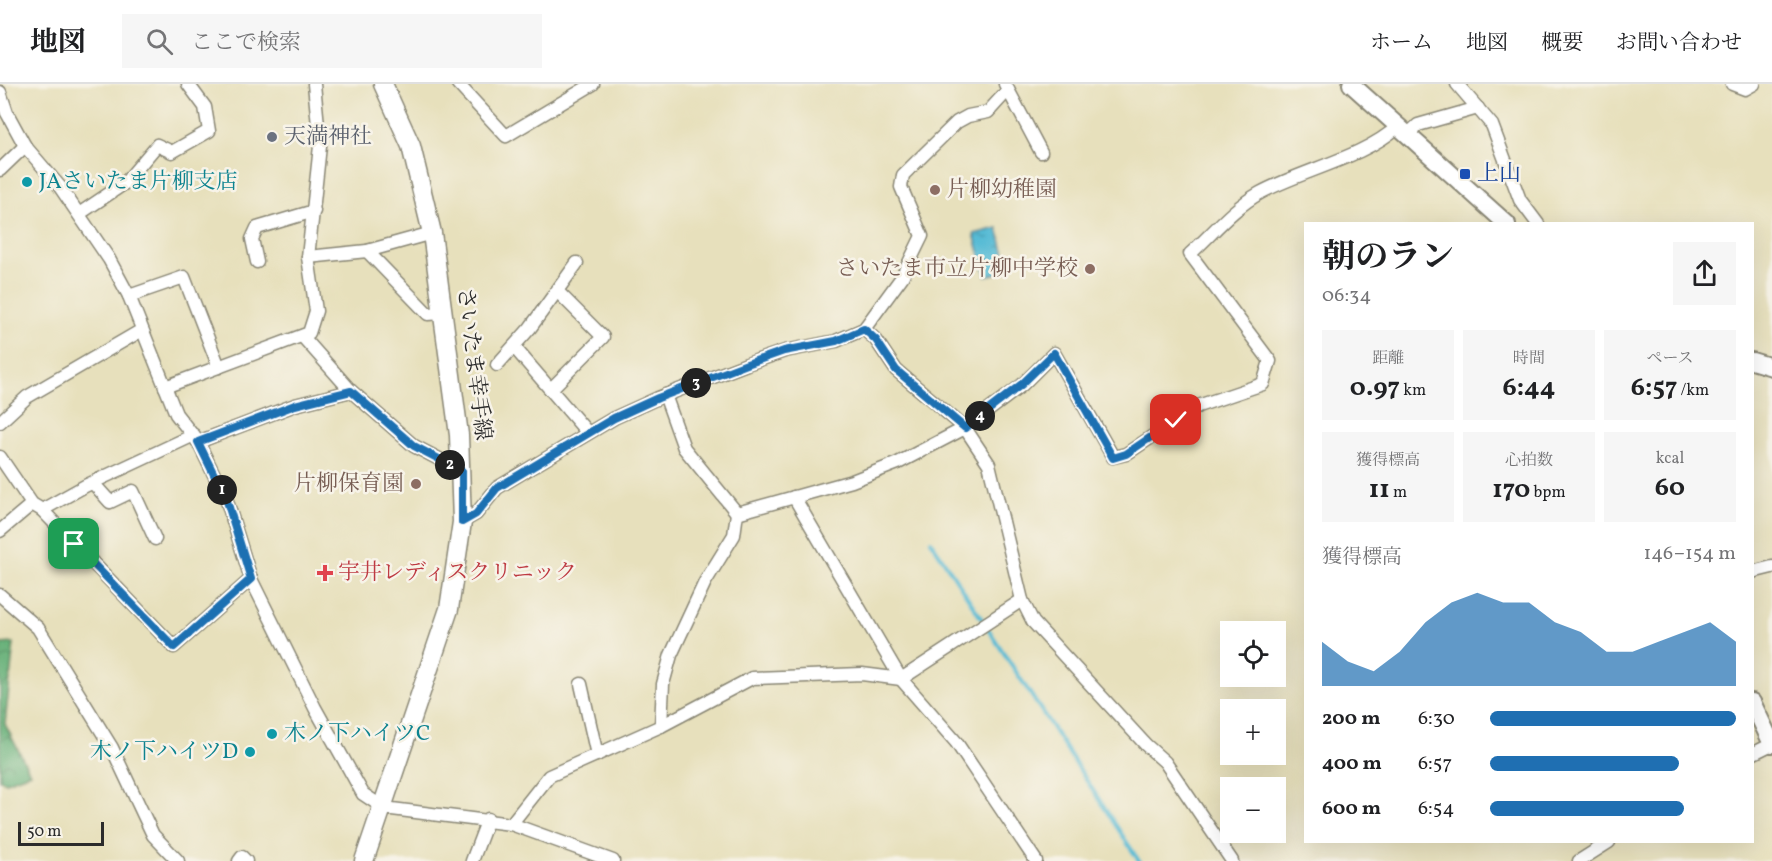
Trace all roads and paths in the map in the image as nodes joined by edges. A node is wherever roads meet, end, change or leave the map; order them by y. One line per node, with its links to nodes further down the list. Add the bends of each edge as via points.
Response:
1 (188, 84): 18 (street, via 205,107 209,131 172,152 157,145 125,183)
2 (314, 84): 17 (street, via 320,146)
3 (383, 84): 21 (main road, さいたま幸手線, via 411,146)
4 (458, 84): 5 (street, via 506,136)
5 (593, 84)
6 (1351, 84): 13 (main road)
7 (1732, 84): 8 (street, via 1745,89)
8 (1754, 84)
9 (1462, 85): 12 (street)
10 (1007, 87): 15 (street); 29 (street, via 988,112 957,122 903,176 901,187 922,236 903,278)
11 (0, 92): 14 (street)
12 (1478, 108): 13 (street); 20 (street, via 1492,125 1508,174)
13 (1402, 131): 19 (main road); 42 (street, via 1258,194 1191,254 1270,361 1263,384 1198,406 1126,454 1113,458 1054,353 1022,384)
14 (25, 146): 16 (street); 18 (street)
15 (1041, 152)
16 (0, 170)
17 (314, 211): 23 (street); 24 (street, via 256,228 252,238)
18 (79, 214): 27 (street)
19 (1505, 222)
20 (1536, 222)
21 (432, 233): 22 (street); 28 (main road, さいたま幸手線)
22 (367, 251): 23 (street); 28 (street, via 428,314)
23 (308, 257): 31 (street, via 316,311 309,333)
24 (257, 262)
25 (577, 263): 26 (street)
26 (557, 291): 32 (street); 38 (street, via 603,337)
27 (129, 296): 30 (street); 35 (street, via 184,277)
28 (442, 313): 46 (main road, さいたま幸手線)
29 (864, 329): 40 (street, via 836,341 784,351); 42 (street, via 896,370)
30 (142, 330): 37 (street); 41 (street, via 27,397)
31 (303, 337): 35 (street); 39 (street)
32 (514, 347): 34 (street); 38 (street)
33 (1754, 362): 36 (main road)
34 (497, 365)
35 (219, 367): 37 (street)
36 (1772, 367)
37 (165, 387): 44 (street, via 176,414)
38 (551, 389): 43 (street)
39 (351, 391): 44 (street); 46 (street, via 414,446)
40 (665, 395): 43 (street); 50 (street, via 684,448)
41 (0, 422)
42 (965, 428): 48 (street, via 898,463); 58 (street, via 989,464)
43 (587, 432): 51 (street, via 497,488 476,514)
44 (196, 438): 47 (street); 56 (street, via 227,501)
45 (0, 457): 49 (street)
46 (462, 471): 51 (main road, さいたま幸手線)
47 (93, 483): 49 (street); 53 (street, via 110,502 133,491)
48 (794, 497): 50 (street); 59 (street)
49 (37, 507): 52 (street); 56 (street, via 174,647)
50 (738, 513): 62 (street, via 734,536 705,582 671,655 663,684)
51 (462, 522): 66 (main road, さいたま幸手線, via 449,609)
52 (0, 531)
53 (155, 538)
54 (1772, 567): 55 (street)
55 (1754, 572)
56 (251, 579): 66 (street, via 355,782 363,794)
57 (0, 594): 70 (street, via 38,628 112,748 153,835)
58 (1022, 600): 59 (street); 77 (street, via 1033,622 1165,762)
59 (901, 679): 62 (street, via 862,674 752,678); 76 (street, via 956,742)
60 (581, 684): 65 (street)
61 (1754, 706): 63 (main road)
62 (661, 726): 65 (street)
63 (1771, 740): 64 (street)
64 (1754, 753)
65 (597, 755): 68 (street, via 549,776)
66 (384, 808): 67 (street); 73 (main road, さいたま幸手線)
67 (488, 819): 68 (street); 74 (street)
68 (511, 824): 75 (street)
69 (1607, 843): 78 (street)
70 (173, 859)
71 (239, 861): 72 (street, via 242,857)
72 (246, 861)
73 (364, 861)
74 (472, 861)
75 (613, 861)
76 (1036, 861)
77 (1232, 861)
78 (1579, 861)

